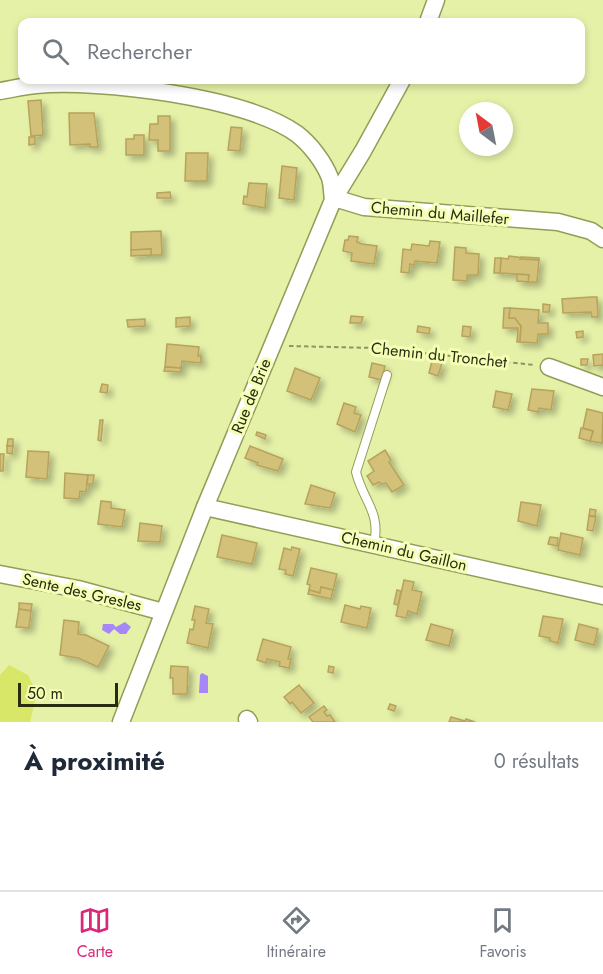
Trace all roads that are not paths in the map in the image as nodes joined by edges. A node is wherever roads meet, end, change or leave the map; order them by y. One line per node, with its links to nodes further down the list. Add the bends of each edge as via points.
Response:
1 (436, 0): 2 (street)
2 (429, 18)
3 (400, 84): 5 (street, Rue de Brie)
4 (0, 92): 5 (street, via 36,85 95,85 245,109 298,134 315,152 330,178)
5 (333, 200): 6 (street, Chemin du Maillefer, via 364,207 558,222 591,231); 10 (street, Rue de Brie)
6 (603, 239)
7 (549, 367): 9 (street)
8 (387, 375): 11 (lane, via 356,472 374,512)
9 (603, 387)
10 (205, 507): 11 (street, Chemin du Gaillon); 14 (street, Rue de Brie)
11 (374, 545): 13 (street, Chemin du Gaillon)
12 (0, 574): 14 (street, Sente des Gresles, via 78,589)
13 (603, 596)
14 (163, 612): 15 (street, Rue de Brie)
15 (121, 722)

